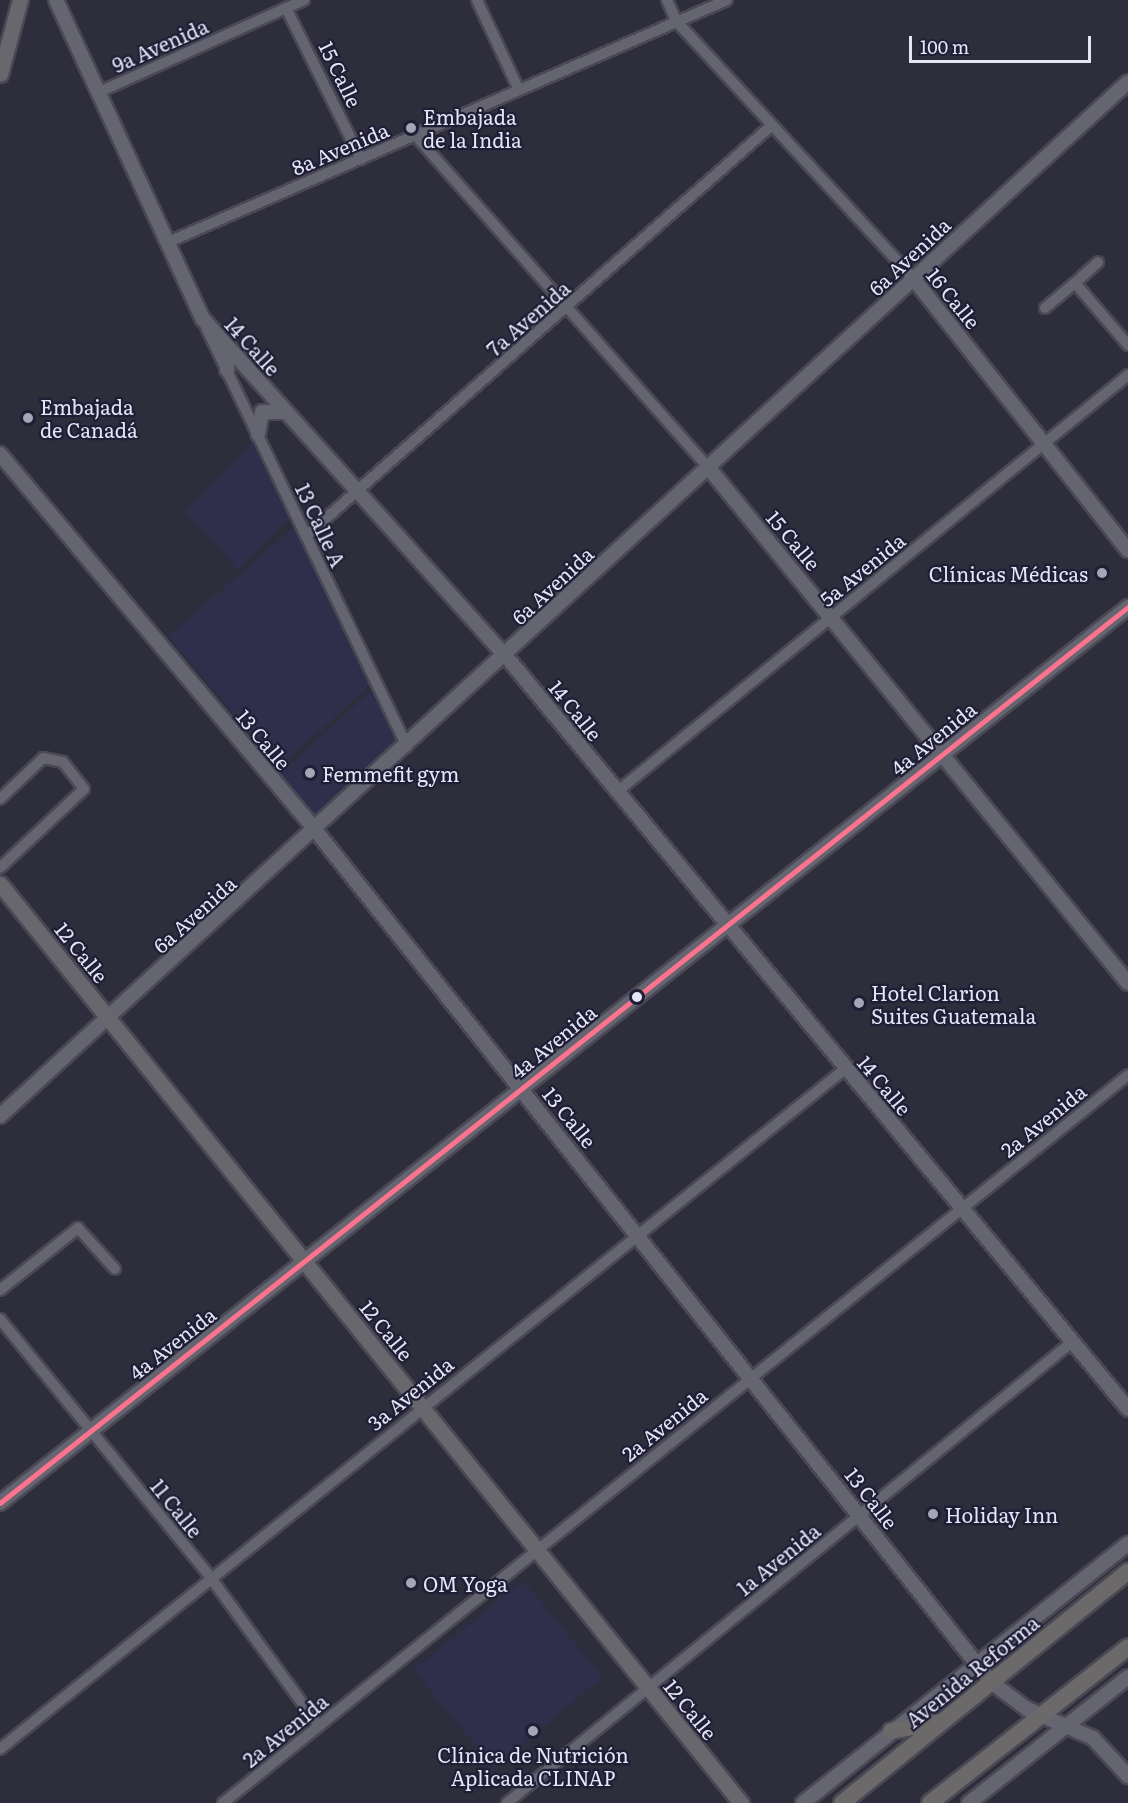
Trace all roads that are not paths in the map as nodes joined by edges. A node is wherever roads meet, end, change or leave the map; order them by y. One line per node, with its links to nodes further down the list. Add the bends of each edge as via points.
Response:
1 (20, 0): 9 (main road)
2 (56, 0): 12 (street, 14 Calle)
3 (304, 0): 7 (street, 9a Avenida)
4 (477, 0): 11 (street)
5 (667, 0): 8 (street, 16 Calle)
6 (728, 0): 8 (street, 8a Avenida)
7 (286, 8): 12 (street, 9a Avenida); 15 (street, 15 Calle)
8 (677, 22): 11 (street, 8a Avenida); 13 (street, 16 Calle)
9 (0, 74)
10 (1128, 82): 18 (street, 6a Avenida)
11 (519, 90): 14 (street, 8a Avenida)
12 (97, 93): 16 (street, 14 Calle)
13 (772, 125): 18 (street, 16 Calle); 21 (street, 7a Avenida)
14 (415, 135): 15 (street, 8a Avenida); 21 (street, 15 Calle)
15 (361, 159): 16 (street, 8a Avenida)
16 (166, 243): 22 (street, 14 Calle)
17 (1098, 262): 19 (street)
18 (913, 278): 29 (street, 16 Calle); 31 (street, 6a Avenida)
19 (1075, 283): 20 (street); 23 (street)
20 (1045, 308)
21 (567, 309): 31 (street, 15 Calle); 32 (street, 7a Avenida)
22 (203, 319): 24 (street, 14 Calle); 25 (street, 13 Calle A)
23 (1128, 345)
24 (236, 357): 25 (street, via 228,357); 27 (street, 14 Calle)
25 (227, 370): 28 (street, 13 Calle A)
26 (1128, 375): 29 (street, 5a Avenida)
27 (286, 412): 28 (street, via 262,412); 32 (street, 14 Calle)
28 (258, 434): 33 (street, 13 Calle A)
29 (1044, 444): 34 (street, 16 Calle); 36 (street, 5a Avenida)
30 (0, 454): 42 (street, 13 Calle)
31 (708, 467): 36 (street, 15 Calle); 37 (street, 6a Avenida)
32 (357, 491): 33 (street, 7a Avenida); 37 (street, 14 Calle)
33 (306, 536): 38 (street, 13 Calle A)
34 (1128, 550)
35 (1128, 607): 39 (street, 4a Avenida)
36 (832, 617): 39 (street, 15 Calle); 40 (street, 5a Avenida)
37 (505, 655): 38 (street, 6a Avenida); 40 (street, 14 Calle)
38 (407, 746): 42 (street, 6a Avenida)
39 (943, 755): 45 (street, 4a Avenida); 46 (street, 15 Calle)
40 (618, 791): 45 (street, 14 Calle)
41 (0, 799): 43 (street, via 44,758 63,762 84,789)
42 (316, 831): 47 (street, 6a Avenida); 50 (street, 13 Calle)
43 (0, 868)
44 (0, 884): 47 (main road, 12 Calle)
45 (729, 926): 48 (street, 14 Calle); 50 (street, 4a Avenida)
46 (1128, 983)
47 (109, 1018): 51 (street, 6a Avenida); 54 (main road, 12 Calle)
48 (846, 1068): 52 (street, 14 Calle); 53 (street, 3a Avenida)
49 (1128, 1075): 52 (street, 2a Avenida)
50 (523, 1090): 53 (street, 13 Calle); 54 (street, 4a Avenida)
51 (0, 1116)
52 (961, 1208): 58 (street, 14 Calle); 59 (street, 2a Avenida)
53 (636, 1232): 59 (street, 13 Calle); 60 (street, 3a Avenida)
54 (306, 1264): 60 (main road, 12 Calle); 62 (street, 4a Avenida)
55 (115, 1269): 56 (street, via 78,1228)
56 (0, 1290)
57 (0, 1318): 62 (street, 11 Calle)
58 (1072, 1341): 61 (street, 14 Calle); 64 (street, 1a Avenida)
59 (752, 1377): 64 (street, 13 Calle); 66 (street, 2a Avenida)
60 (422, 1407): 66 (main road, 12 Calle); 68 (street, 3a Avenida)
61 (1128, 1409)
62 (91, 1430): 63 (street, 4a Avenida); 68 (street, 11 Calle)
63 (0, 1503)
64 (861, 1514): 70 (street, 13 Calle); 73 (street, 1a Avenida)
65 (1128, 1544): 70 (street)
66 (536, 1549): 73 (main road, 12 Calle); 77 (street, 2a Avenida)
67 (1128, 1571): 72 (main road, Avenida Reforma)
68 (211, 1578): 77 (street, 11 Calle); 79 (street, 3a Avenida)
69 (1128, 1647): 74 (main road)
70 (975, 1662): 72 (street, 13 Calle); 78 (street)
71 (1128, 1677): 76 (street)
72 (991, 1682): 74 (street, 13 Calle); 75 (main road, Avenida Reforma)
73 (648, 1689): 82 (street, 1a Avenida); 83 (main road, 12 Calle)
74 (1041, 1715): 76 (street, 13 Calle); 86 (main road)
75 (942, 1721): 78 (main road); 85 (main road, Avenida Reforma)
76 (1068, 1724): 80 (street, 13 Calle, via 1093,1738); 87 (street)
77 (319, 1726): 81 (street, 2a Avenida)
78 (891, 1731): 84 (street)
79 (0, 1749)
80 (1128, 1776)
81 (223, 1803)
82 (507, 1803)
83 (741, 1803)
84 (803, 1803)
85 (842, 1803)
86 (930, 1803)
87 (969, 1803)

